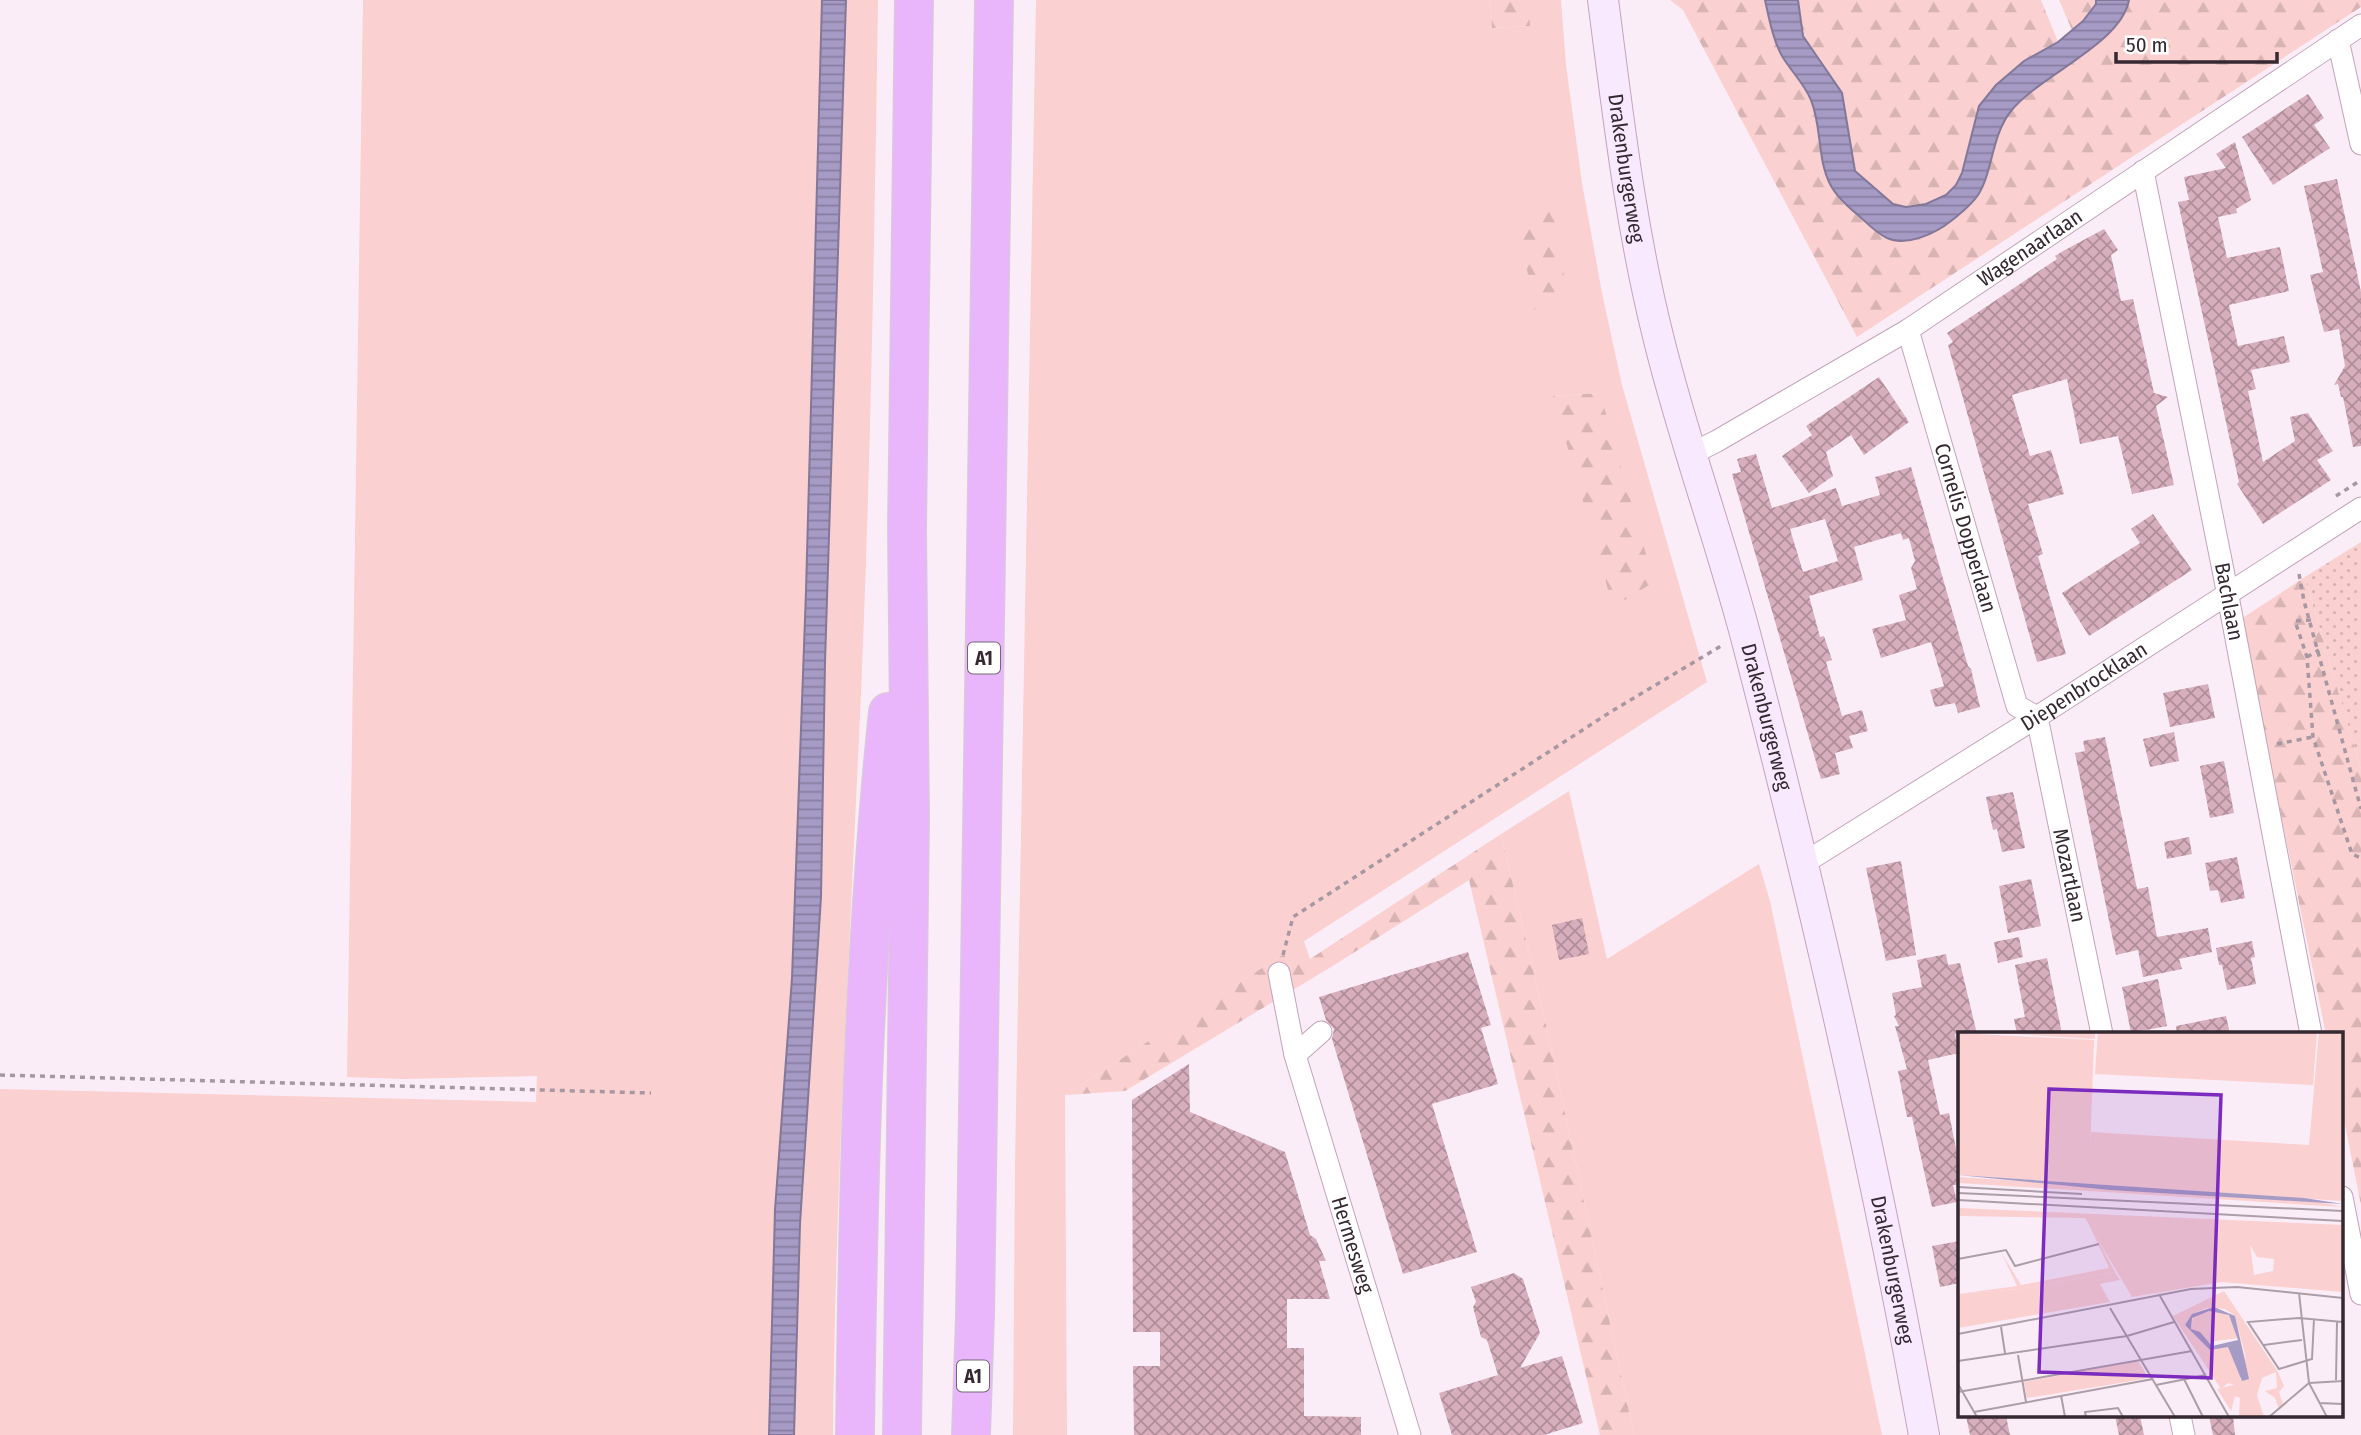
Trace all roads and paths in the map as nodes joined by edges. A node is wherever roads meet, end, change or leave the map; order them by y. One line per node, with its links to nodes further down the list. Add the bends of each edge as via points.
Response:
1 (914, 0): 11 (highway)
2 (994, 0): 33 (highway, A1)
3 (1603, 0): 9 (main road, Drakenburgerweg, via 1628,197 1657,335)
4 (2361, 25): 5 (street, Wagenaarlaan)
5 (2338, 40): 6 (street); 7 (street, Wagenaarlaan)
6 (2361, 144)
7 (2143, 171): 8 (street, Wagenaarlaan); 13 (street, Bachlaan)
8 (1908, 330): 9 (street, Wagenaarlaan); 18 (street, Cornelis Dopperlaan, via 2017,706)
9 (1690, 454): 15 (main road, Drakenburgerweg)
10 (2361, 508): 12 (street, Diepenbrocklaan)
11 (907, 529): 34 (highway, via 877,819 863,1082); 35 (highway, via 910,833)
12 (2295, 551): 13 (street, Diepenbrocklaan); 14 (path)
13 (2227, 595): 18 (street, Diepenbrocklaan); 27 (street, Bachlaan)
14 (2311, 620): 16 (path); 17 (path, via 2295,621)
15 (1745, 636): 23 (main road, Drakenburgerweg); 24 (path, via 1612,711 1293,917)
16 (2319, 650): 17 (path); 21 (path)
17 (2307, 657): 19 (path)
18 (2036, 717): 23 (street, Diepenbrocklaan); 26 (street, Mozartlaan)
19 (2313, 737): 20 (path); 22 (path, via 2352,854)
20 (2267, 746)
21 (2361, 809)
22 (2361, 858)
23 (1804, 863): 39 (main road, Drakenburgerweg)
24 (1279, 973): 28 (street, Hermesweg)
25 (1321, 1032): 28 (street)
26 (2102, 1032)
27 (2311, 1032)
28 (1295, 1055): 38 (street, Hermesweg)
29 (0, 1075): 30 (path)
30 (651, 1093)
31 (2344, 1207): 32 (street)
32 (2361, 1294)
33 (975, 1317): 36 (highway, A1); 37 (highway, A1)
34 (855, 1435)
35 (902, 1435)
36 (971, 1435)
37 (978, 1435)
38 (1410, 1435)
39 (1924, 1435)

